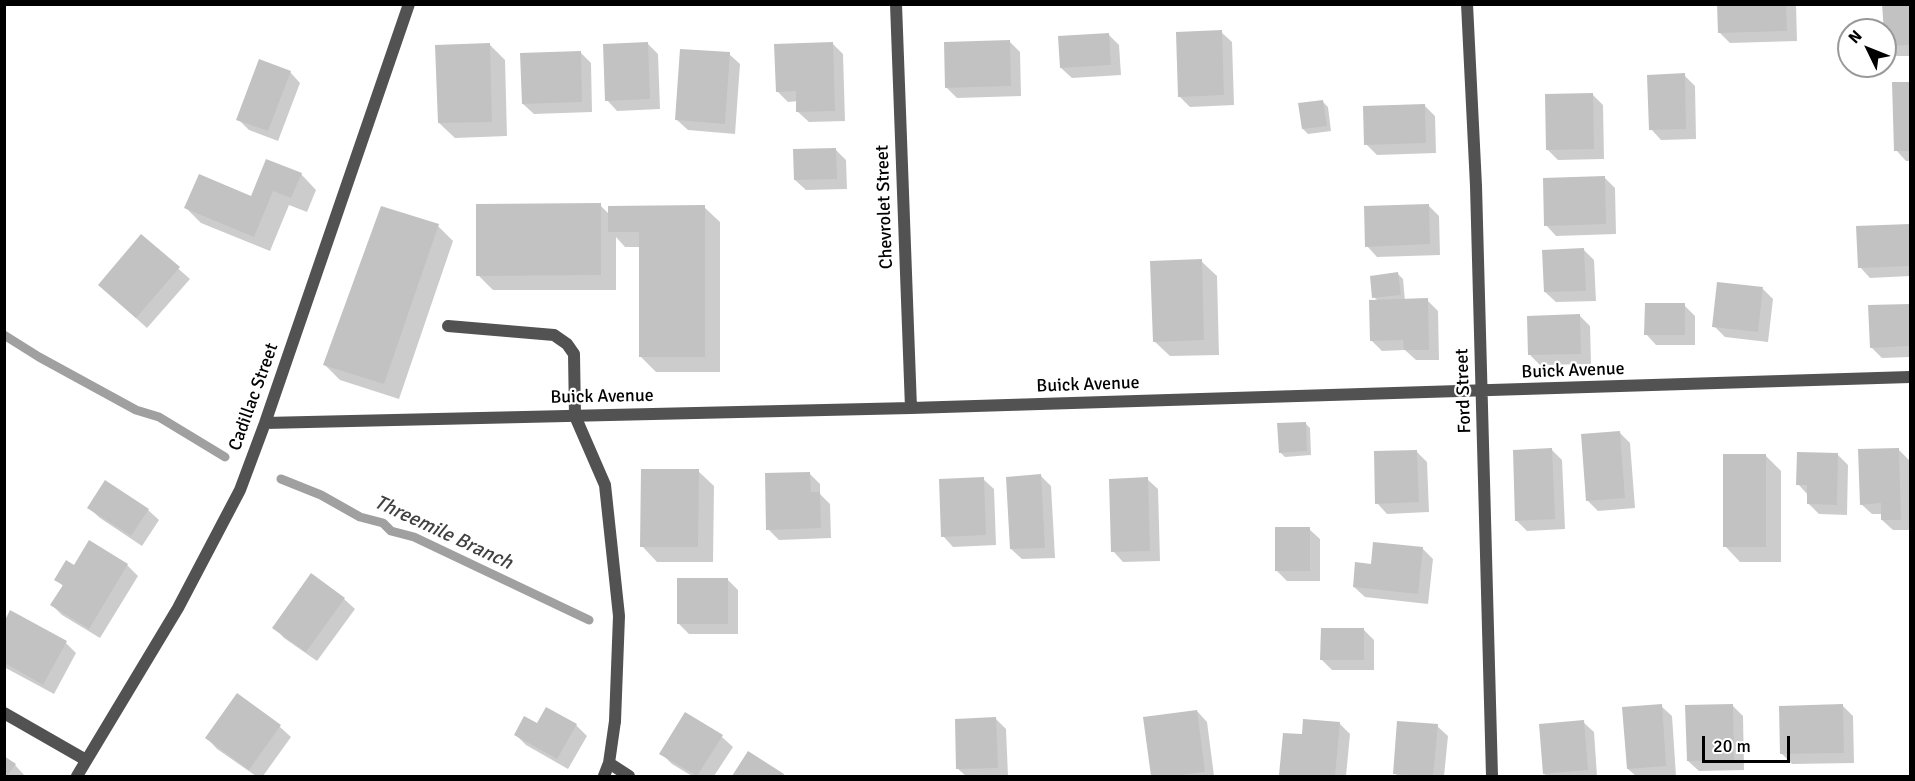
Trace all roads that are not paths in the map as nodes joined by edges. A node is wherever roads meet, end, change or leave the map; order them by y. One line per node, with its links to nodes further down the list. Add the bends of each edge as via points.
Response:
1 (409, 4): 9 (street, Cadillac Street)
2 (896, 4): 7 (street, Chevrolet Street)
3 (1467, 4): 6 (street, Ford Street)
4 (448, 326): 8 (street, via 554,335 567,344 574,354)
5 (1911, 377): 6 (street, Buick Avenue)
6 (1482, 392): 7 (street, Buick Avenue); 16 (street, Ford Street)
7 (911, 408): 8 (street, Buick Avenue)
8 (575, 416): 9 (street, Buick Avenue); 12 (street, via 604,485 619,616 615,721)
9 (266, 423): 11 (street, Cadillac Street, via 240,490 178,608)
10 (4, 713): 11 (street)
11 (86, 760): 13 (street, Cadillac Street)
12 (609, 763): 14 (street); 15 (street)
13 (76, 777)
14 (604, 777)
15 (629, 777)
16 (1492, 777)

